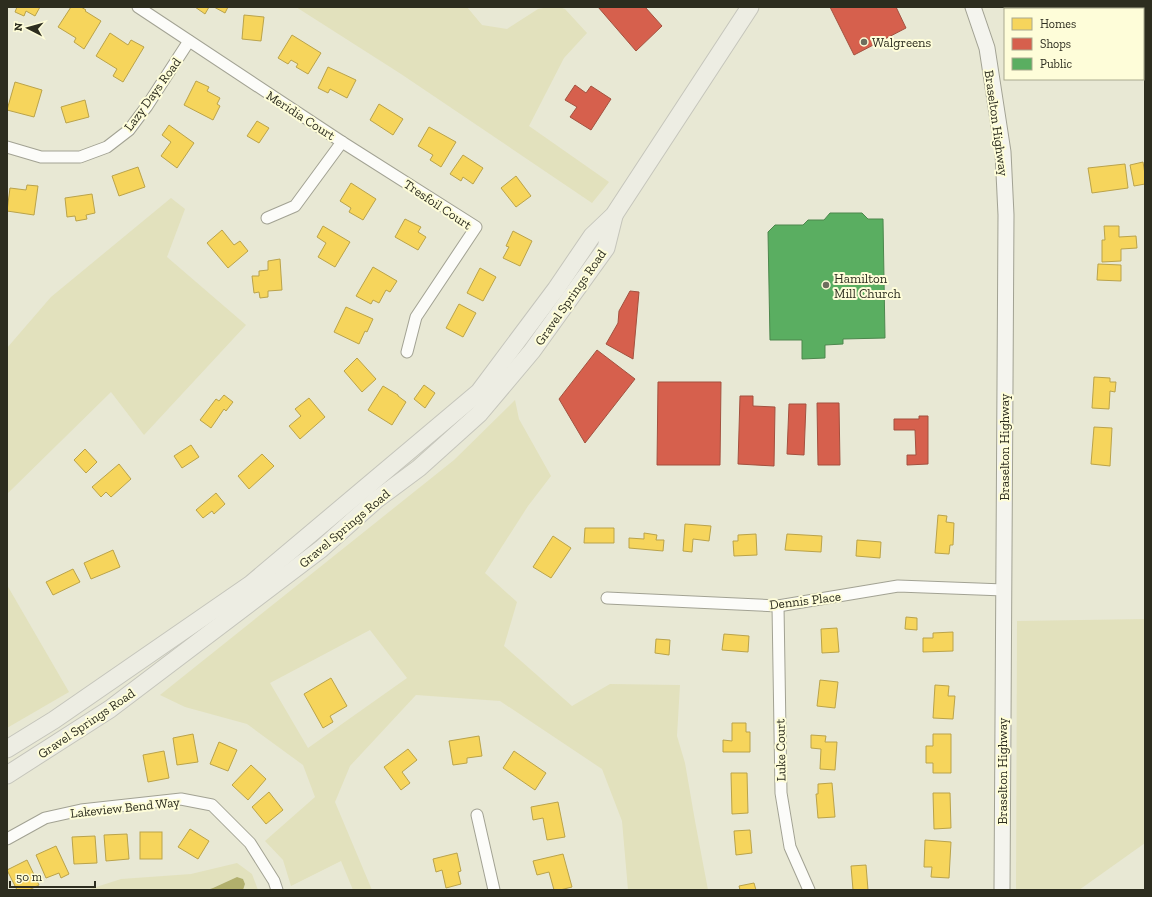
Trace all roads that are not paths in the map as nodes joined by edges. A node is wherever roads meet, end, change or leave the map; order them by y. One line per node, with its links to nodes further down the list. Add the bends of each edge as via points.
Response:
1 (138, 7): 4 (street)
2 (750, 7): 7 (main road, Gravel Springs Road)
3 (973, 7): 10 (main road, Braselton Highway, via 987,48 1003,152 1006,194)
4 (189, 41): 5 (street, Meridia Court); 6 (street, Lazy Days Road, via 129,130 107,147 80,157 41,157)
5 (342, 142): 8 (street, Meridia Court, via 295,206); 9 (street, Tresfoil Court, via 476,227 416,317)
6 (7, 147)
7 (614, 216): 13 (main road, Gravel Springs Road, via 592,236 479,392 251,584 48,724); 14 (main road, Gravel Springs Road, via 606,248 532,351 479,414 419,468 376,500 315,554 110,709)
8 (267, 218)
9 (407, 352)
10 (1004, 590): 12 (street, Dennis Place, via 898,586); 20 (main road, Braselton Highway)
11 (606, 598): 12 (street, Dennis Place)
12 (778, 606): 19 (street, Luke Court, via 780,793 790,847)
13 (7, 749)
14 (7, 775)
15 (477, 815): 18 (street)
16 (7, 839): 17 (street, Lakeview Bend Way, via 45,818 81,810 182,799 212,806 250,843)
17 (277, 890)
18 (494, 890)
19 (809, 890)
20 (1002, 890)

